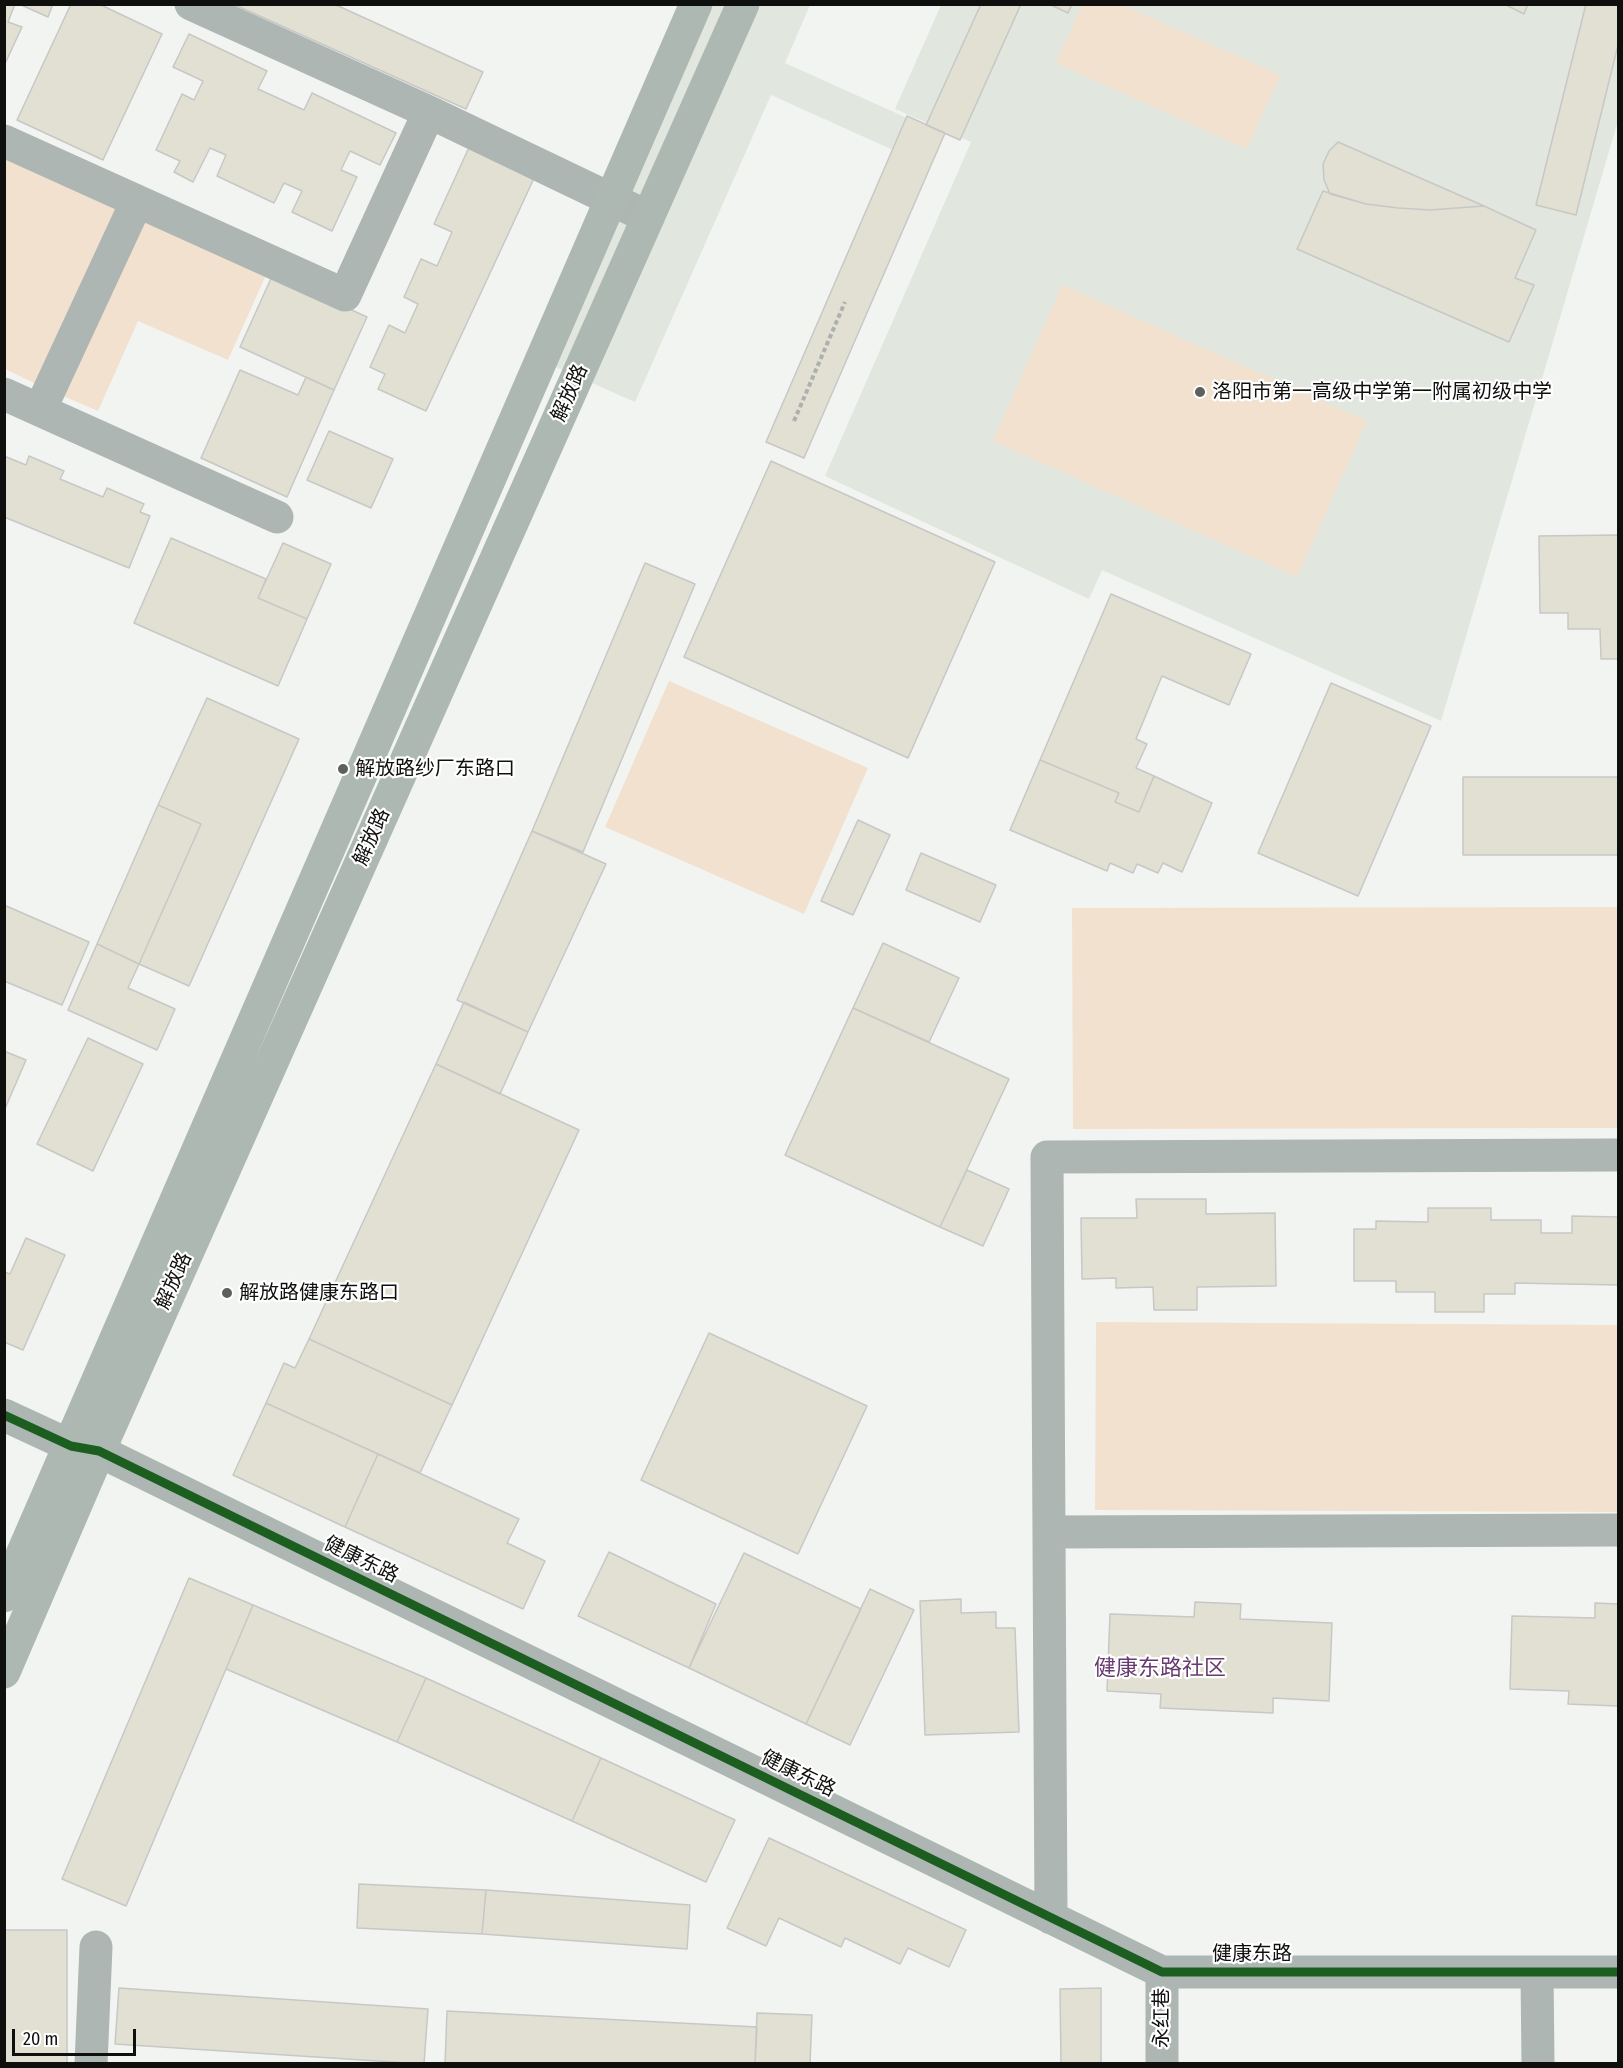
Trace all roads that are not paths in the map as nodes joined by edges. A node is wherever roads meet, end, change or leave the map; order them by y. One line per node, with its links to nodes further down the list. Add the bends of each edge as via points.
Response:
1 (191, 4): 4 (street)
2 (696, 4): 6 (main road, 解放路)
3 (744, 4): 8 (main road, 解放路)
4 (429, 112): 6 (street); 7 (street, via 345,296)
5 (4, 141): 7 (street)
6 (611, 197): 8 (street); 15 (main road, 解放路)
7 (137, 201): 10 (street)
8 (648, 217): 15 (main road, 解放路)
9 (4, 394): 10 (street)
10 (40, 410): 11 (street)
11 (277, 517)
12 (1618, 1155): 17 (street, via 1047,1157)
13 (4, 1396): 15 (street, 健康东路)
14 (4, 1415): 15 (street, 健康东路)
15 (83, 1442): 18 (main road, 解放路); 19 (main road, 解放路); 20 (street, 健康东路)
16 (1618, 1530): 17 (street)
17 (1049, 1532): 20 (street)
18 (4, 1596)
19 (4, 1672)
20 (1051, 1918): 22 (street, 健康东路)
21 (96, 1947): 25 (street)
22 (1162, 1972): 23 (street, 健康东路); 26 (street, 永红巷)
23 (1537, 1972): 24 (street, 健康东路); 27 (street)
24 (1618, 1972)
25 (91, 2064)
26 (1162, 2064)
27 (1538, 2064)

